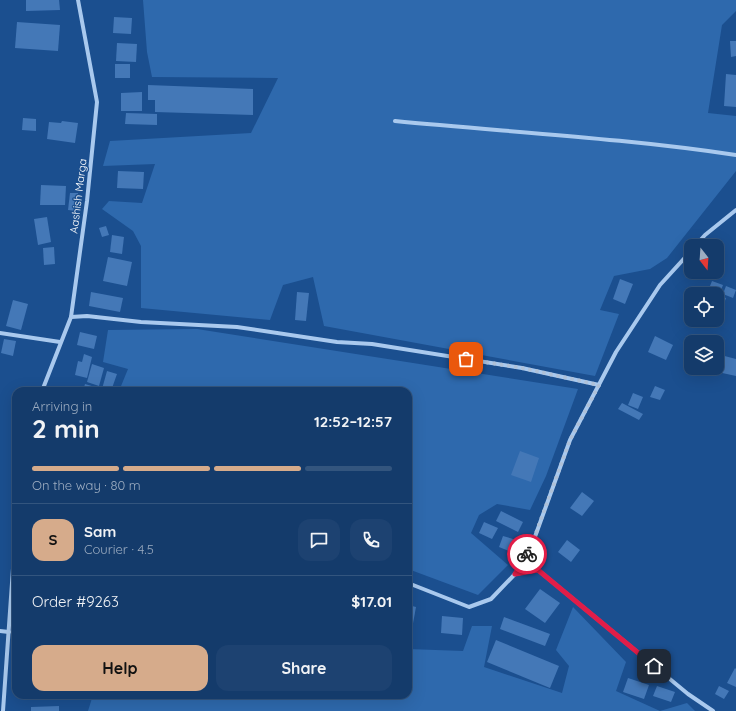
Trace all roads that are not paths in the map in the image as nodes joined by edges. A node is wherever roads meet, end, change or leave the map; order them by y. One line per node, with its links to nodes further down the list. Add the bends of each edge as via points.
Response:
1 (78, 0): 7 (street, Aashish Marga, via 97,102)
2 (395, 121): 3 (street, via 545,133)
3 (736, 155)
4 (736, 210): 5 (street)
5 (701, 239)
6 (684, 259): 10 (street, via 660,285 616,352)
7 (71, 316): 9 (street, Aashish Marga); 10 (street, via 237,327 337,342 372,344 522,368)
8 (0, 333): 9 (street)
9 (60, 342): 11 (street, Aashish Marga)
10 (599, 385): 12 (street, via 570,440 532,544)
11 (43, 387)
12 (515, 574): 13 (street, via 491,599 469,606); 18 (street, via 538,570 688,694)
13 (412, 585)
14 (12, 589): 16 (street)
15 (0, 631): 16 (street)
16 (9, 632): 17 (street)
17 (3, 711)
18 (713, 711)

